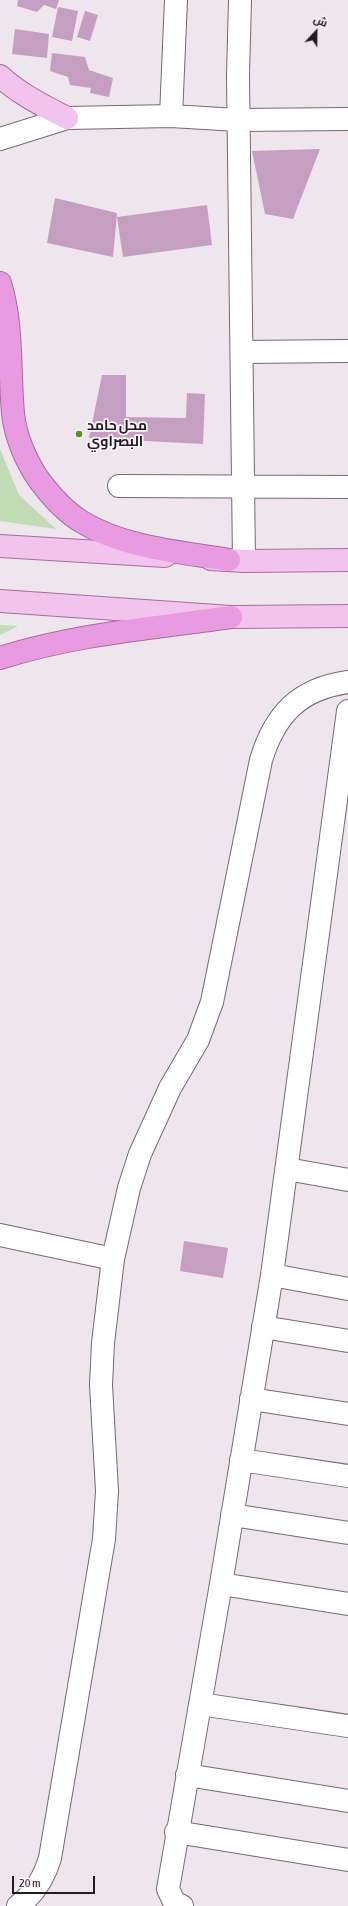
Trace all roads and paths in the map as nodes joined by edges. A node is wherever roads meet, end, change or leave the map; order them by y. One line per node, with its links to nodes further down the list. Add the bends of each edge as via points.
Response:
1 (176, 0): 4 (street)
2 (240, 0): 7 (street)
3 (0, 76): 5 (main road, via 37,103)
4 (171, 116): 5 (street); 7 (street)
5 (67, 118): 8 (street)
6 (348, 119): 7 (street)
7 (238, 120): 10 (street)
8 (0, 139)
9 (0, 283): 16 (highway, via 7,315 13,415 29,466 59,504 82,522 116,537 152,546)
10 (242, 352): 11 (street); 13 (street)
11 (348, 352)
12 (119, 486): 13 (street)
13 (243, 487): 14 (street); 16 (street)
14 (348, 487)
15 (0, 546): 16 (main road)
16 (236, 560): 17 (main road)
17 (348, 560)
18 (0, 601): 20 (main road)
19 (348, 616): 20 (main road)
20 (231, 617): 21 (highway, via 49,644)
21 (0, 658)
22 (348, 682): 27 (street, via 324,687 292,705 278,721 267,740 212,1002 198,1040 166,1095 140,1154 128,1188)
23 (348, 715): 24 (street)
24 (287, 1169): 25 (street); 28 (street)
25 (348, 1180)
26 (0, 1234): 27 (street)
27 (113, 1259): 46 (street, via 102,1350 107,1491 101,1564 50,1858 37,1887)
28 (272, 1275): 29 (street); 30 (street)
29 (348, 1289)
30 (263, 1327): 31 (street); 32 (street)
31 (348, 1341)
32 (251, 1399): 33 (street); 34 (street)
33 (348, 1414)
34 (241, 1460): 35 (street); 36 (street)
35 (348, 1476)
36 (232, 1515): 37 (street); 38 (street)
37 (348, 1533)
38 (221, 1584): 39 (street); 40 (street)
39 (348, 1604)
40 (200, 1704): 41 (street); 42 (street)
41 (348, 1726)
42 (187, 1775): 43 (street); 44 (street)
43 (348, 1801)
44 (176, 1832): 45 (street); 47 (street, via 168,1889 174,1902)
45 (348, 1860)
46 (18, 1906)
47 (182, 1906)

